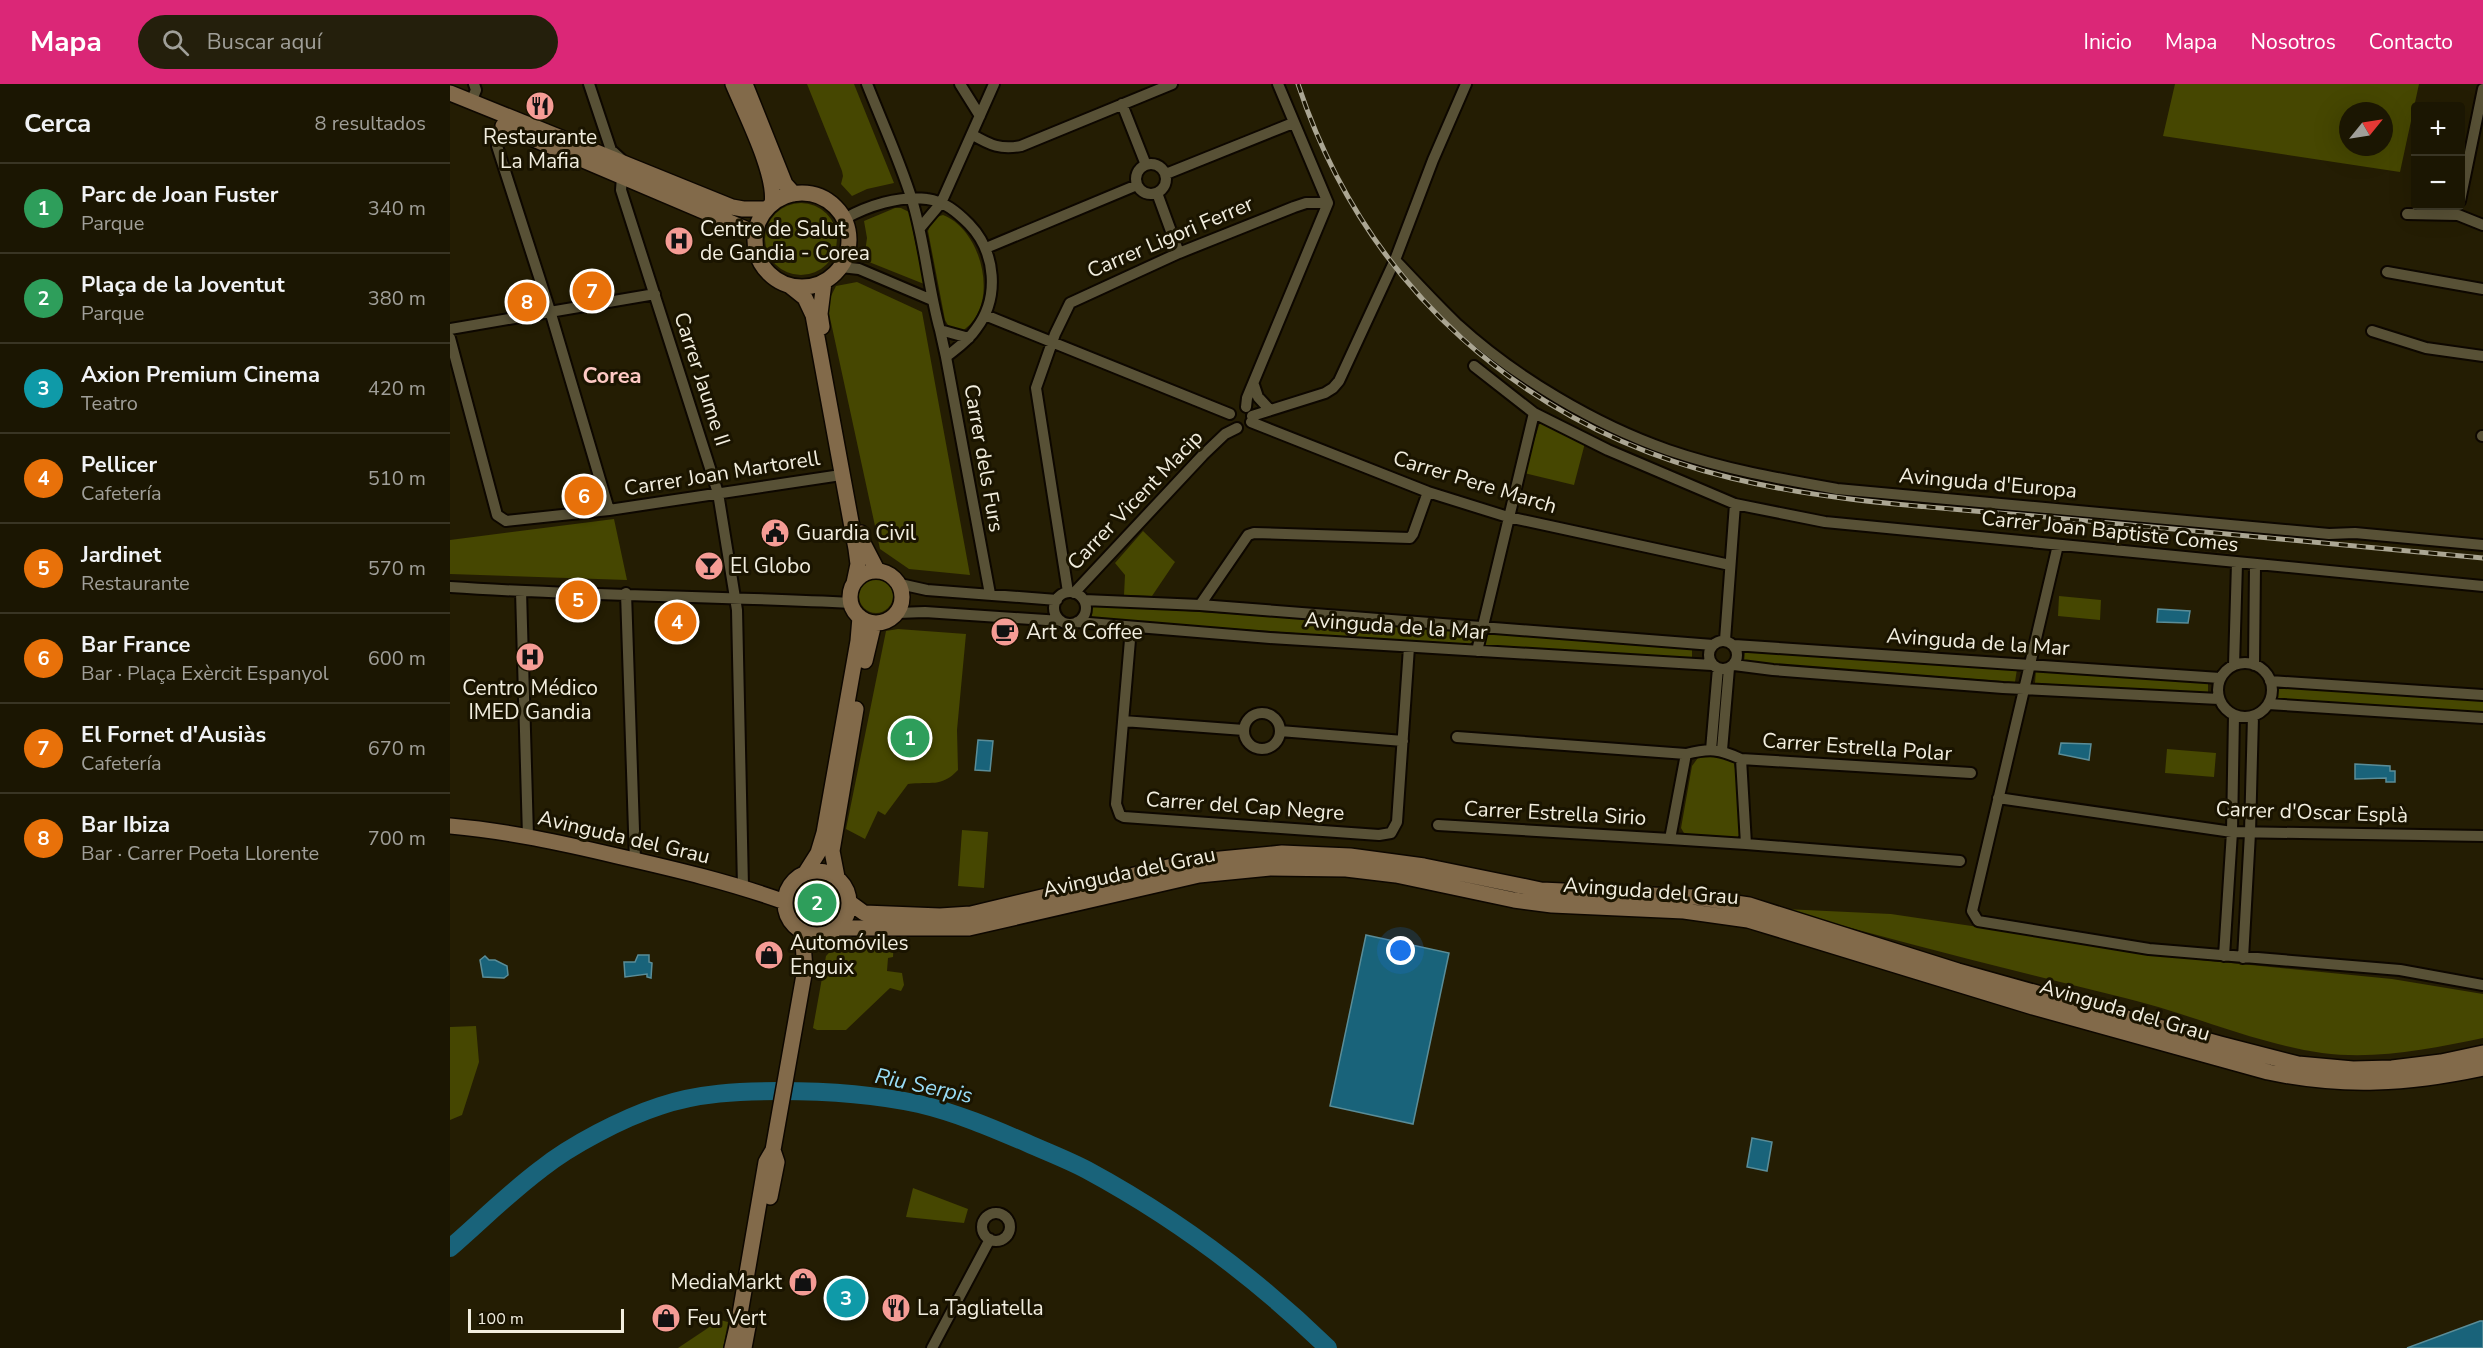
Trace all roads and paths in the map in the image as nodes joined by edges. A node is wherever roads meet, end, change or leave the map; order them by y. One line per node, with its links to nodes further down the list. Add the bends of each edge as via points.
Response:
1 (474, 84): 13 (street)
2 (589, 84): 21 (street, via 611,150)
3 (733, 84): 30 (main road, via 770,175 774,192)
4 (745, 84): 25 (main road, via 785,184)
5 (867, 84): 27 (street)
6 (960, 84): 16 (street)
7 (994, 84): 16 (street)
8 (1172, 84): 14 (street)
9 (1278, 84): 17 (street)
10 (1466, 84): 40 (street)
11 (2483, 88): 23 (street)
12 (450, 93): 13 (main road)
13 (471, 102): 21 (main road)
14 (1122, 104): 19 (street, via 1008,149 993,147); 20 (street)
15 (450, 105): 18 (main road)
16 (980, 116): 19 (street)
17 (1293, 123): 22 (street); 29 (street)
18 (506, 127): 21 (main road); 48 (street, via 497,146)
19 (973, 135): 28 (street)
20 (1146, 165): 22 (street, via 1159,166); 24 (street, via 1137,174)
21 (627, 172): 30 (main road, via 743,210); 37 (main road); 46 (street, Carrer Jaume II, via 621,190)
22 (1166, 174): 26 (street, via 1166,185)
23 (2465, 177)
24 (1137, 185): 26 (street, via 1144,193); 38 (street)
25 (794, 194): 30 (main road); 34 (main road, via 823,198)
26 (1157, 194): 39 (street)
27 (912, 198): 28 (street); 34 (street, via 885,203); 36 (street)
28 (941, 203): 36 (street); 38 (street, via 976,232)
29 (1328, 203): 39 (street, Carrer Ligori Ferrer, via 1294,207); 59 (street)
30 (769, 206): 37 (main road)
31 (2437, 210): 33 (street)
32 (2463, 210): 35 (street)
33 (2407, 214)
34 (843, 219): 41 (main road, via 849,243)
35 (2483, 225)
36 (920, 228): 47 (street)
37 (755, 233): 44 (main road, via 755,250 761,264 774,278)
38 (986, 248): 49 (street, via 992,286)
39 (1179, 253): 55 (street, Carrer Ligori Ferrer, via 1070,303)
40 (1395, 260): 61 (street, via 1339,381 1329,391); 71 (street, Avinguda d'Europa, via 1460,326 1514,368 1579,410 1685,456 1837,489)
41 (841, 267): 43 (main road); 47 (street, via 859,269)
42 (2386, 272): 45 (street)
43 (824, 282): 44 (main road, via 801,288); 75 (main road, via 820,314 839,418 863,543)
44 (790, 286): 64 (main road, via 805,298 813,315)
45 (2483, 289)
46 (655, 294): 48 (street); 66 (street, Carrer Jaume II)
47 (932, 300): 51 (street)
48 (551, 314): 50 (street); 68 (street)
49 (985, 315): 54 (street); 55 (street)
50 (450, 329)
51 (940, 330): 54 (street); 57 (street, Carrer dels Furs)
52 (2372, 331): 56 (street, via 2426,348)
53 (450, 338): 68 (street, Carrer Joan Martorell, via 497,515 511,522)
54 (969, 338): 57 (street)
55 (1052, 342): 63 (street); 81 (street, Carrer Ligori Ferrer, via 1036,388)
56 (2483, 356)
57 (946, 357): 83 (street, Carrer dels Furs)
58 (1474, 366): 62 (street, Carrer Joan Baptiste Comes)
59 (1254, 385): 60 (street); 61 (street, via 1258,398)
60 (1247, 410): 61 (street); 63 (street, via 1234,408); 63 (street, via 1245,427); 65 (street, Carrer Pere March)
61 (1269, 410)
62 (1534, 413): 67 (street, Carrer Joan Baptiste Comes, via 1608,450); 69 (street)
63 (1233, 421): 81 (street, Carrer Vicent Macip, via 1225,434)
64 (841, 475): 66 (street, Carrer Joan Martorell); 76 (main road, via 858,564)
65 (1428, 492): 69 (street, Carrer Pere March); 88 (street, via 1410,538 1248,535)
66 (718, 493): 68 (street, Carrer Joan Martorell); 84 (street, Carrer Jaume II)
67 (1736, 504): 70 (street, Carrer Joan Baptiste Comes, via 1825,522); 73 (street)
68 (609, 510)
69 (1508, 517): 73 (street, Carrer Pere March); 94 (street)
70 (2058, 545): 72 (street, Carrer Joan Baptiste Comes); 100 (street)
71 (2483, 545)
72 (2237, 563): 74 (street, Carrer Joan Baptiste Comes); 101 (street)
73 (1730, 565): 96 (street)
74 (2255, 565): 78 (street, Carrer Joan Baptiste Comes); 102 (street)
75 (877, 570): 76 (main road, via 864,573); 77 (main road, via 890,574)
76 (854, 583): 87 (main road)
77 (900, 584): 83 (street); 89 (main road, via 903,599)
78 (2483, 586)
79 (450, 587): 80 (street)
80 (521, 591): 82 (street); 128 (street)
81 (1071, 592): 85 (street); 86 (street)
82 (626, 593): 84 (street); 132 (street)
83 (990, 594): 85 (street)
84 (735, 597): 87 (street); 136 (street, Carrer Jaume II)
85 (1057, 600): 91 (street, via 1055,614)
86 (1084, 600): 88 (street, Avinguda de la Mar); 92 (street, via 1086,611)
87 (851, 603): 90 (main road)
88 (1200, 605): 94 (street, Avinguda de la Mar)
89 (897, 613): 91 (street); 93 (main road, via 883,623)
90 (860, 617): 93 (main road); 134 (main road, via 824,833 818,854)
91 (1061, 621): 92 (street)
92 (1077, 622): 95 (street, Avinguda de la Mar)
93 (874, 623): 135 (main road, via 832,851)
94 (1482, 626): 97 (street, Avinguda de la Mar); 99 (street)
95 (1131, 628): 98 (street, Avinguda de la Mar); 113 (street)
96 (1729, 643): 97 (street); 100 (street, Avinguda de la Mar); 103 (street, via 1737,651)
97 (1713, 645): 103 (street, via 1708,655)
98 (1409, 647): 99 (street, Avinguda de la Mar); 117 (street)
99 (1477, 651): 103 (street, Avinguda de la Mar)
100 (2028, 665): 104 (street, Avinguda de la Mar); 106 (street)
101 (2234, 665): 102 (street); 104 (street)
102 (2254, 665): 105 (street)
103 (1723, 667): 106 (street, Avinguda de la Mar); 118 (street); 119 (street)
104 (2220, 678): 108 (street)
105 (2270, 681): 107 (street); 109 (street)
106 (2023, 689): 108 (street, Avinguda de la Mar); 123 (street)
107 (2483, 695)
108 (2219, 699): 110 (street)
109 (2268, 704): 111 (street); 112 (street)
110 (2234, 715): 111 (street); 126 (street)
111 (2253, 716): 127 (street)
112 (2483, 718)
113 (1123, 721): 114 (street); 117 (street, Carrer del Cap Negre, via 1116,804 1124,817 1391,833 1396,826)
114 (1244, 730): 115 (street, via 1249,719 1265,713 1276,719); 115 (street, via 1248,742 1260,749 1276,742)
115 (1280, 731): 117 (street)
116 (1457, 737): 120 (street, Carrer Estrella Polar)
117 (1403, 741)
118 (1710, 750): 119 (street, Carrer Estrella Polar); 120 (street, Carrer Estrella Polar)
119 (1722, 750): 121 (street, Carrer Estrella Polar)
120 (1686, 754): 130 (street)
121 (1741, 759): 122 (street, Carrer Estrella Polar); 131 (street, Carrer Estrella Polar)
122 (1971, 773)
123 (1998, 798): 126 (street, Carrer d'Oscar Esplà); 141 (street, via 1972,911 1978,921 2096,941)
124 (1438, 825): 130 (street, Carrer Estrella Sirio)
125 (450, 826): 128 (main road, Avinguda del Grau)
126 (2232, 832): 127 (street, Carrer d'Oscar Esplà); 141 (street)
127 (2250, 833): 129 (street, Carrer d'Oscar Esplà); 142 (street)
128 (528, 836): 132 (main road, Avinguda del Grau)
129 (2483, 836)
130 (1670, 839): 131 (street)
131 (1746, 844): 133 (street)
132 (635, 860): 136 (main road, Avinguda del Grau)
133 (1960, 861)
134 (806, 872): 135 (main road, via 817,870); 137 (main road, via 794,881)
135 (837, 877): 138 (main road, via 846,888)
136 (743, 887): 137 (main road, Avinguda del Grau)
137 (785, 902): 140 (main road, via 789,919)
138 (849, 902): 139 (main road, via 845,919); 145 (main road, Avinguda del Grau, via 864,913 971,914 1189,862 1282,853 1350,856 1424,866 1534,889 1695,897 1749,905 1958,971 2306,1065 2392,1068)
139 (835, 930): 140 (main road, via 822,935); 143 (main road); 146 (main road, Avinguda del Grau, via 969,928 1199,875 1270,868 1346,869 1543,904 1684,910 1748,920 2044,1010 2301,1079 2394,1082)
140 (802, 931): 143 (main road)
141 (2224, 956): 142 (street)
142 (2243, 957): 144 (street, via 2400,970)
143 (806, 964): 147 (main road)
144 (2483, 985)
145 (2483, 1053)
146 (2483, 1068)
147 (773, 1150): 149 (main road, via 766,1161); 150 (main road, via 777,1162)
148 (990, 1239): 151 (street)
149 (732, 1348)
150 (744, 1348)
151 (932, 1348)

